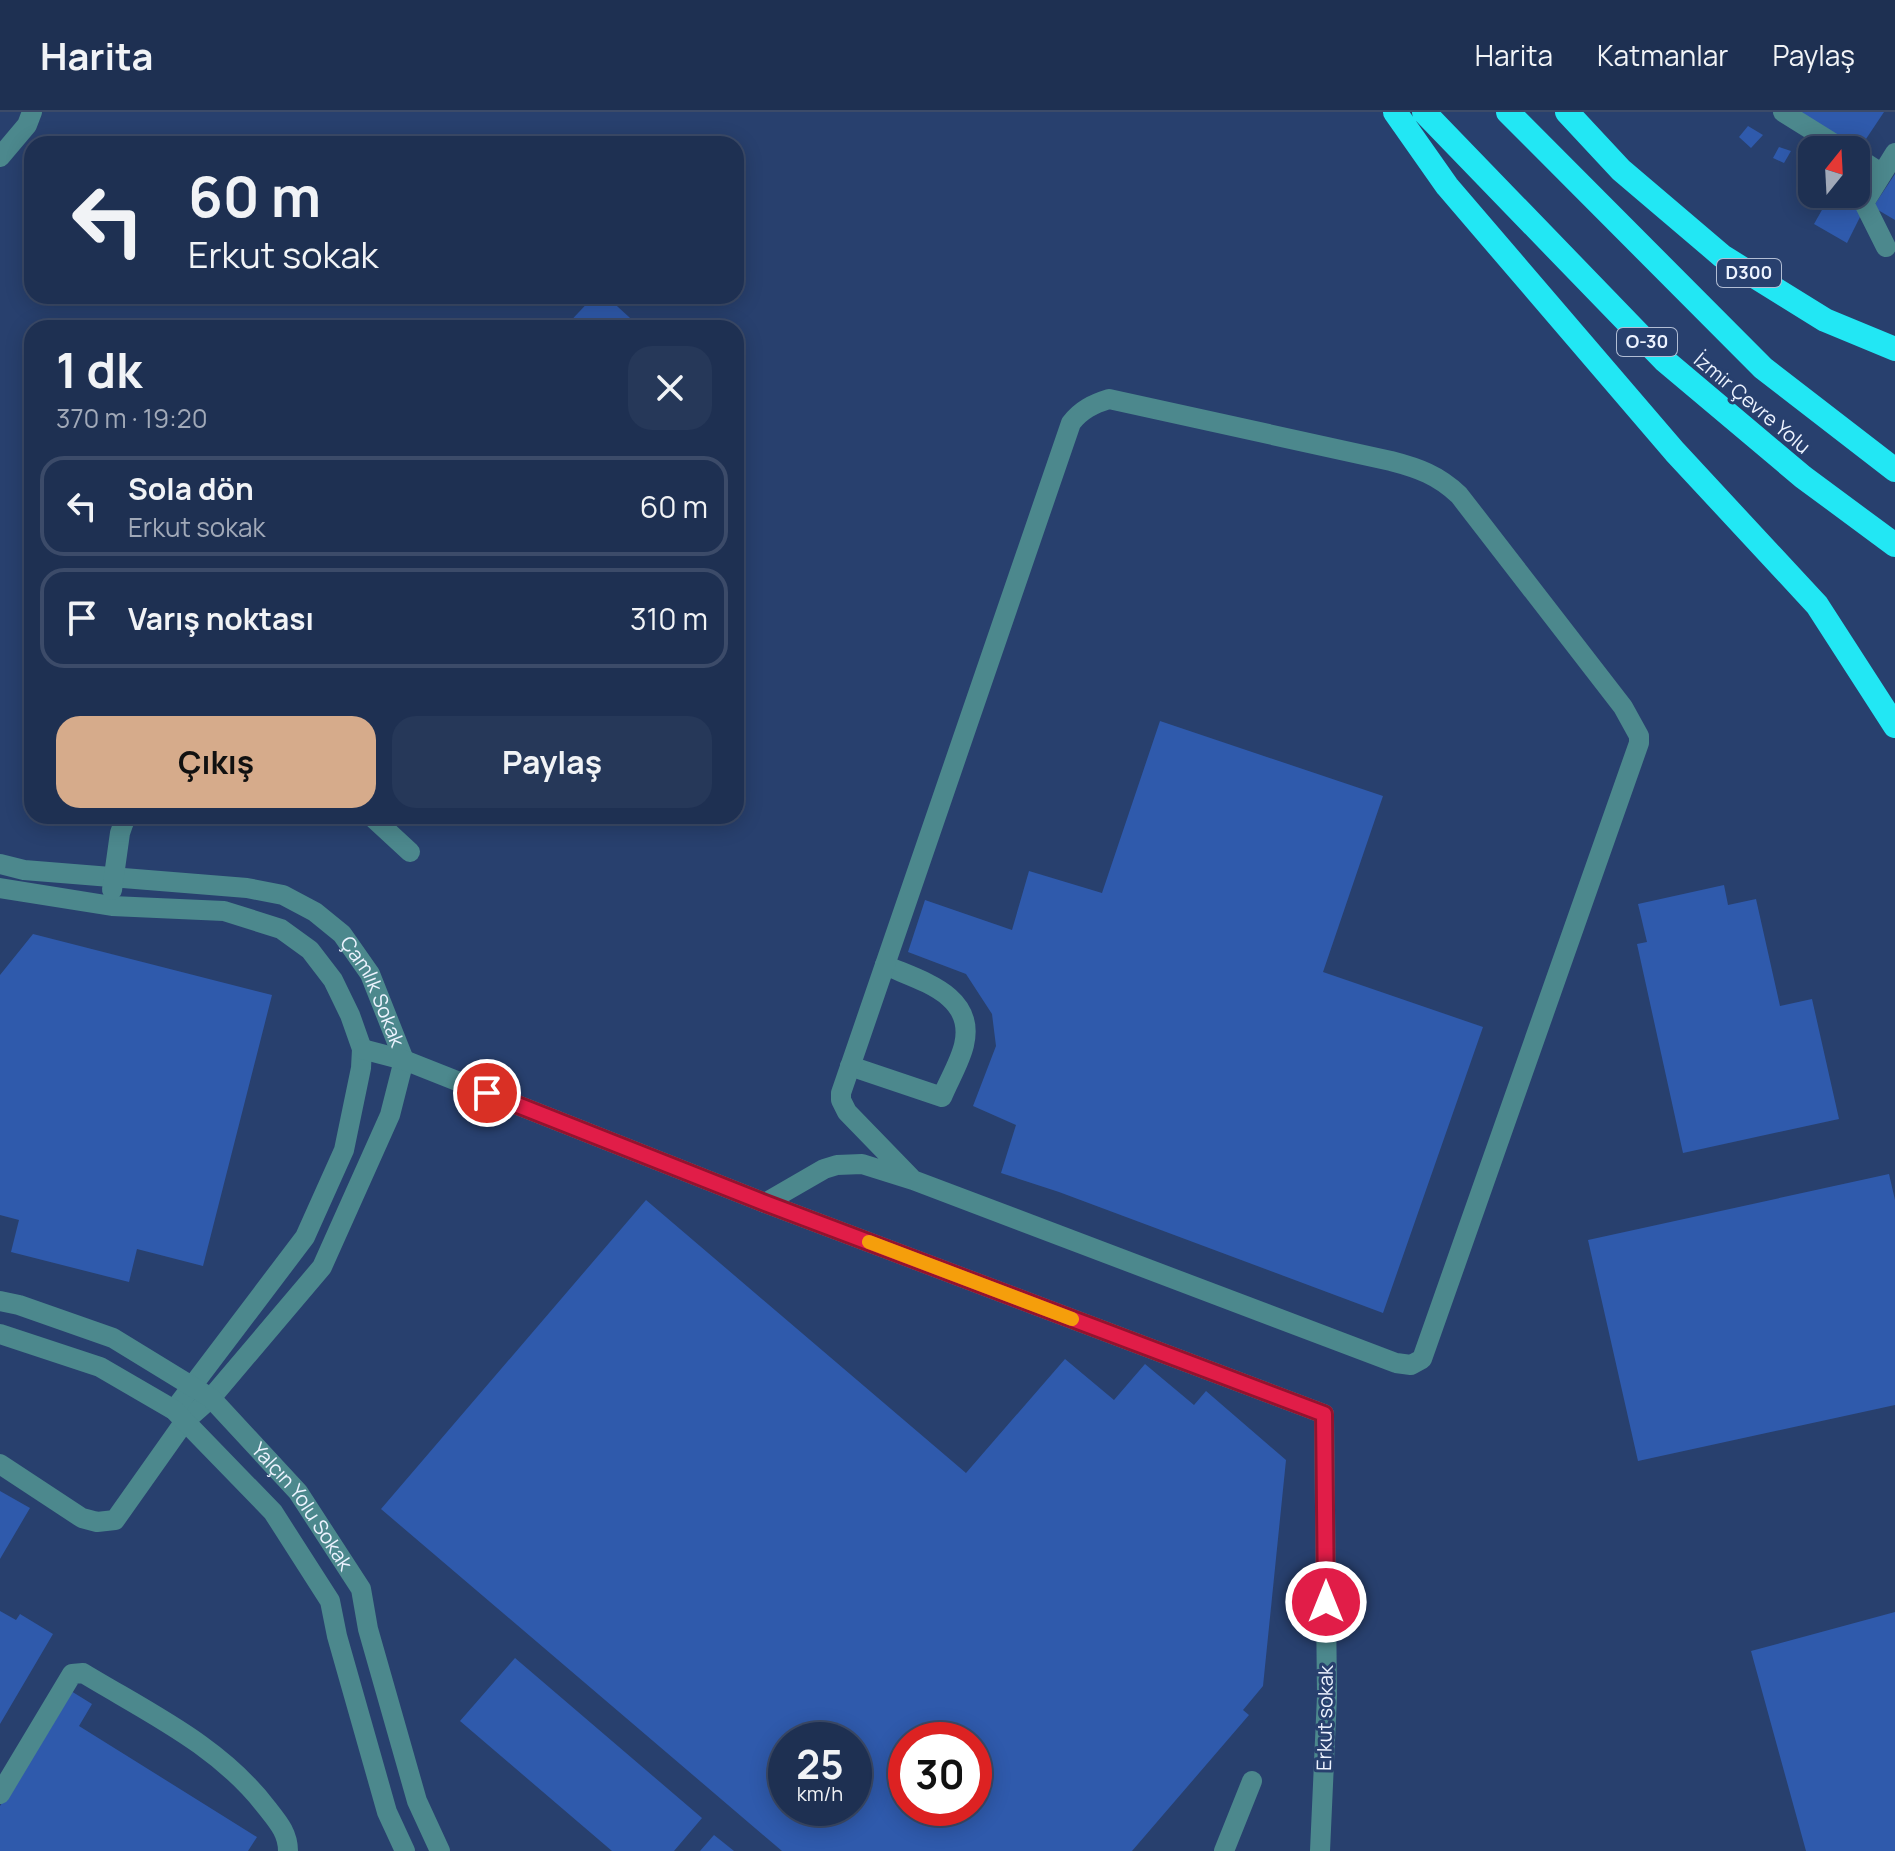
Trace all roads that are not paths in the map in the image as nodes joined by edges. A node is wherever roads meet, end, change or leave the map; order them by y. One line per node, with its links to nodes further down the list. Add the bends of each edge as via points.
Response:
1 (32, 112): 9 (street)
2 (1395, 112): 16 (highway, via 1447,186 1675,452 1817,605)
3 (1424, 112): 15 (highway, İzmir Çevre Yolu / O-30, via 1664,360 1803,477)
4 (1508, 112): 14 (highway, İzmir Çevre Yolu, via 1763,368)
5 (1567, 112): 13 (highway, D300, via 1621,170 1722,256 1825,320)
6 (1783, 112): 7 (street)
7 (1822, 136)
8 (1895, 153): 11 (street)
9 (0, 157)
10 (1870, 166): 11 (street)
11 (1881, 173): 12 (street, via 1864,203)
12 (1886, 247)
13 (1895, 349)
14 (1895, 470)
15 (1895, 545)
16 (1895, 726)
17 (124, 824): 21 (street)
18 (380, 824): 19 (street)
19 (410, 852)
20 (0, 864): 21 (street, Çamlık Sokak)
21 (112, 877): 23 (street); 26 (street, Çamlık Sokak, via 247,888 283,895 315,912 342,934 370,974)
22 (0, 888): 23 (street, Çamlık Sokak)
23 (112, 906): 25 (street, Çamlık Sokak, via 224,911 281,929 310,950 333,980)
24 (885, 965): 27 (street); 27 (street, via 952,997 964,1021 964,1044 942,1097); 28 (street, via 1071,423 1085,408 1109,399 1391,461 1444,481 1623,707 1639,736 1416,1364 1396,1363)
25 (362, 1049): 26 (street, Erkut sokak); 32 (street, Çamlık Sokak, via 344,1150 305,1237)
26 (404, 1060): 29 (street, Erkut sokak); 33 (street, Çamlık Sokak, via 390,1115 322,1267)
27 (850, 1066): 28 (street, via 841,1093 843,1105)
28 (913, 1180): 29 (street, via 862,1164 837,1165)
29 (765, 1203): 42 (street, Erkut sokak, via 1324,1414 1327,1696)
30 (0, 1301): 32 (street, Yalçın Yolu Sokak, via 113,1338)
31 (0, 1334): 34 (street, Yalçın Yolu Sokak, via 100,1367)
32 (193, 1386): 33 (street, Yalçın Yolu Sokak); 34 (street, Çamlık Sokak)
33 (211, 1398): 34 (street, Çamlık Sokak); 40 (street, Yalçın Yolu Sokak, via 298,1492 361,1589 417,1801)
34 (179, 1416): 35 (street, via 115,1520 82,1518); 39 (street, Yalçın Yolu Sokak, via 273,1512 330,1601 387,1812)
35 (0, 1464)
36 (1252, 1781): 41 (street)
37 (0, 1794): 38 (street, via 72,1674 83,1673 211,1751 247,1781 288,1837)
38 (288, 1851)
39 (405, 1851)
40 (440, 1851)
41 (1224, 1851)
42 (1320, 1851)

